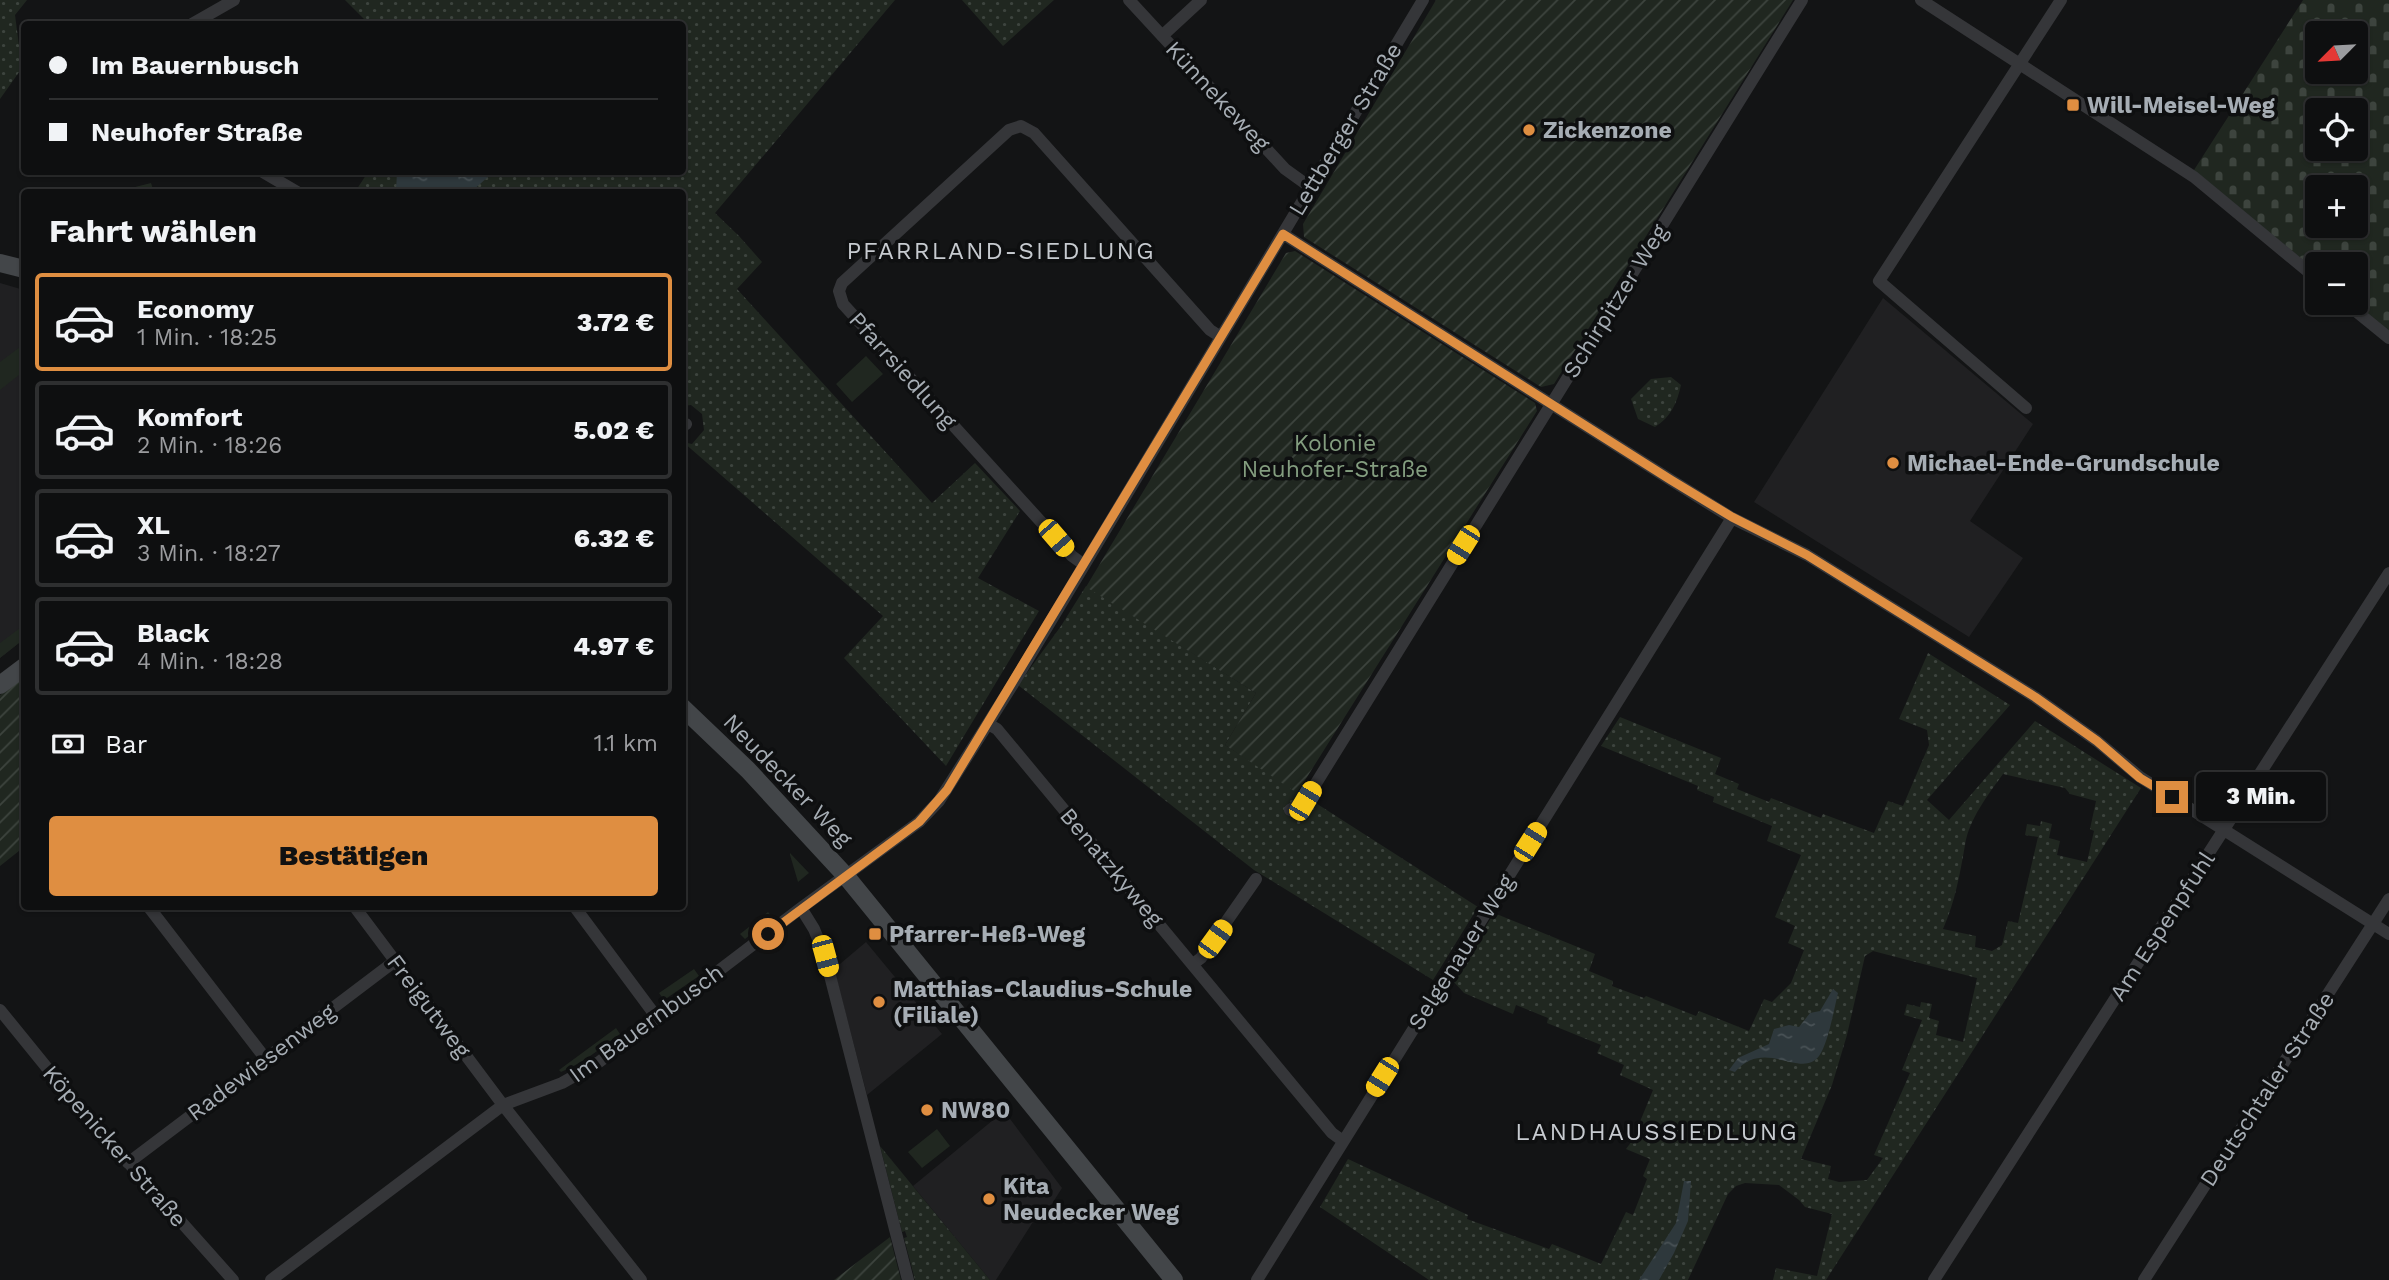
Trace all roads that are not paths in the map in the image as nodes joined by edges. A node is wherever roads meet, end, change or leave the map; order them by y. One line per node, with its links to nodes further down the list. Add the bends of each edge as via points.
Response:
1 (234, 0): 8 (street)
2 (1129, 0): 9 (street, Künnekeweg)
3 (1201, 0): 9 (street)
4 (1423, 0): 12 (street, Lettberger Straße)
5 (1802, 0): 21 (street, Schirpitzer Weg)
6 (1921, 0): 10 (street)
7 (2061, 0): 10 (street)
8 (197, 21)
9 (1162, 36): 12 (street, Künnekeweg, via 1285,169)
10 (2019, 63): 17 (street, via 2194,177); 22 (street, via 1879,281)
11 (268, 175): 13 (street)
12 (1310, 187): 14 (street, Lettberger Straße)
13 (292, 189)
14 (1283, 234): 19 (street, Lettberger Straße); 21 (street)
15 (0, 263): 16 (street)
16 (21, 269)
17 (2305, 269)
18 (2361, 315): 20 (street)
19 (1221, 337): 24 (street, Lettberger Straße); 24 (street, Pfarrsiedlung, via 1034,133 1021,126 1009,130 842,283 843,304)
20 (2389, 338)
21 (1551, 403): 23 (street); 30 (street, Schirpitzer Weg, via 1305,801)
22 (2026, 408)
23 (1732, 517): 31 (street, via 1807,555 2035,697 2140,778); 47 (street, Selgenauer Weg)
24 (1083, 564): 29 (street, Lettberger Straße)
25 (2389, 573): 31 (street, Am Espenpfuhl)
26 (21, 669): 27 (street)
27 (0, 685)
28 (686, 711): 32 (street, Neudecker Weg)
29 (988, 724): 32 (street, Lettberger Straße, via 929,812); 42 (street, Benatzkyweg, via 997,729)
30 (1290, 810)
31 (2224, 830): 39 (street); 55 (street, Am Espenpfuhl)
32 (845, 875): 35 (street, Im Bauernbusch); 53 (street, Neudecker Weg)
33 (1256, 879): 42 (street)
34 (2389, 899): 39 (street, Deutschtaler Straße)
35 (801, 908): 44 (street, Im Bauernbusch); 52 (street, via 825,956)
36 (151, 910): 45 (street)
37 (357, 910): 41 (street, Freigutweg)
38 (577, 910): 44 (street)
39 (2373, 924): 40 (street); 56 (street, Deutschtaler Straße)
40 (2389, 934)
41 (396, 961): 45 (street, Radewiesenweg); 46 (street, Freigutweg)
42 (1194, 964): 47 (street, Benatzkyweg)
43 (0, 1010): 48 (street, Köpenicker Straße)
44 (658, 1019): 46 (street, Im Bauernbusch, via 582,1074)
45 (265, 1058): 48 (street, Radewiesenweg)
46 (503, 1105): 50 (street, Im Bauernbusch); 51 (street, Freigutweg)
47 (1343, 1141): 54 (street, Selgenauer Weg)
48 (128, 1163): 49 (street, Köpenicker Straße)
49 (233, 1280)
50 (271, 1280)
51 (641, 1280)
52 (908, 1280)
53 (1174, 1280)
54 (1257, 1280)
55 (1934, 1280)
56 (2144, 1280)

